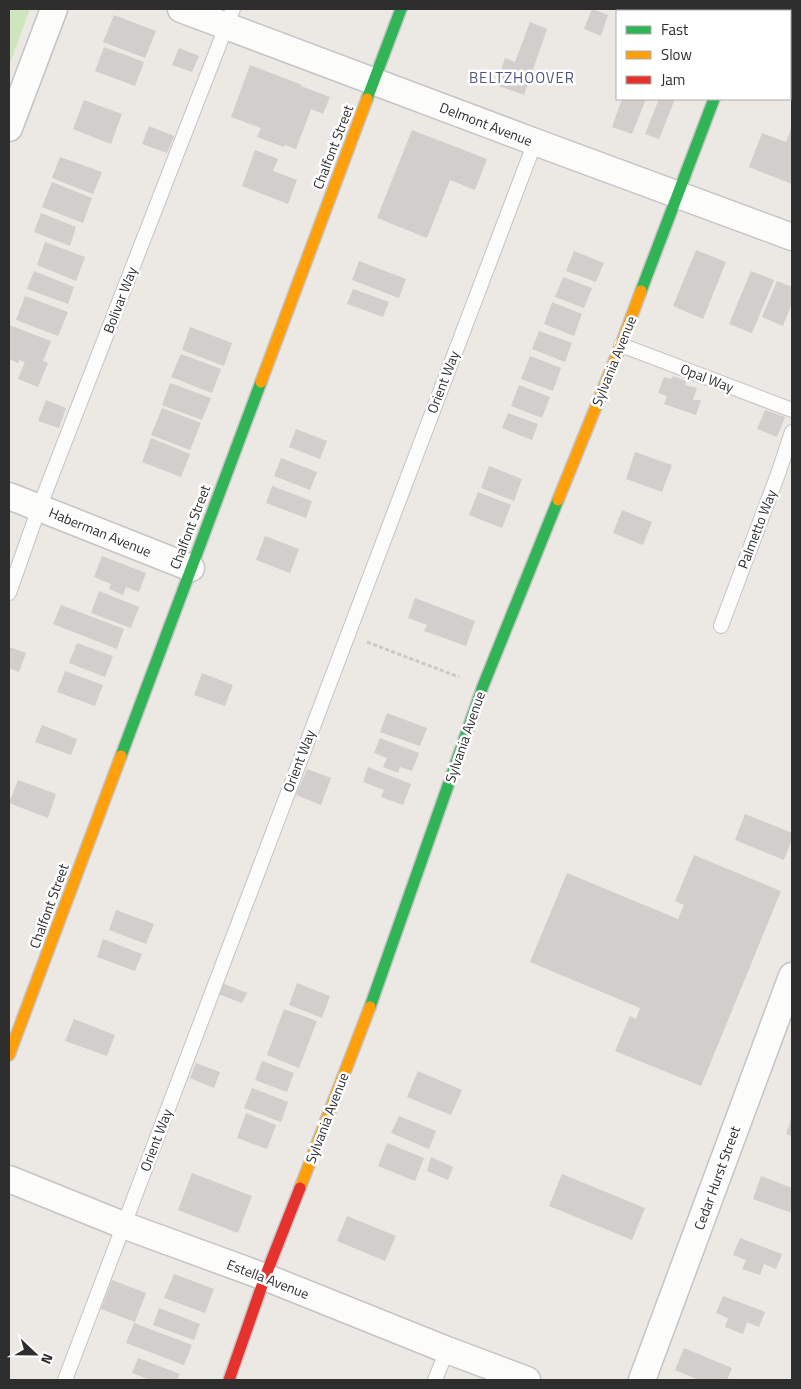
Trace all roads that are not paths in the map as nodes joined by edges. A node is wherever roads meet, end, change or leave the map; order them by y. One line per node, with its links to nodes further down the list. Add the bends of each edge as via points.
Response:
1 (54, 9): 7 (street)
2 (180, 9): 4 (street, Delmont Avenue)
3 (401, 9): 5 (street, Chalfont Street)
4 (229, 17): 5 (street, Delmont Avenue); 15 (lane, Bolivar Way)
5 (374, 81): 8 (street, Delmont Avenue); 16 (street, Chalfont Street)
6 (714, 100): 9 (street, Sylvania Avenue)
7 (9, 128)
8 (534, 142): 9 (street, Delmont Avenue); 22 (lane, Orient Way)
9 (678, 194): 10 (street, Delmont Avenue); 11 (street, Sylvania Avenue)
10 (792, 237)
11 (621, 345): 12 (lane, Opal Way); 23 (street, Sylvania Avenue, via 483,686 368,1013)
12 (792, 410)
13 (792, 432): 18 (lane, Palmetto Way)
14 (9, 496): 15 (street, Haberman Avenue)
15 (40, 508): 16 (street, Haberman Avenue); 17 (lane, Bolivar Way)
16 (191, 568): 20 (street, Chalfont Street)
17 (9, 592)
18 (720, 626)
19 (792, 976): 29 (street, Cedar Hurst Street)
20 (9, 1055)
21 (9, 1179): 22 (street, Estella Avenue)
22 (124, 1225): 23 (street, Estella Avenue); 25 (lane, Orient Way)
23 (265, 1277): 24 (street, Estella Avenue); 26 (street, Sylvania Avenue)
24 (447, 1350): 27 (lane); 28 (street, Estella Avenue)
25 (65, 1380)
26 (229, 1380)
27 (435, 1380)
28 (527, 1380)
29 (642, 1380)

